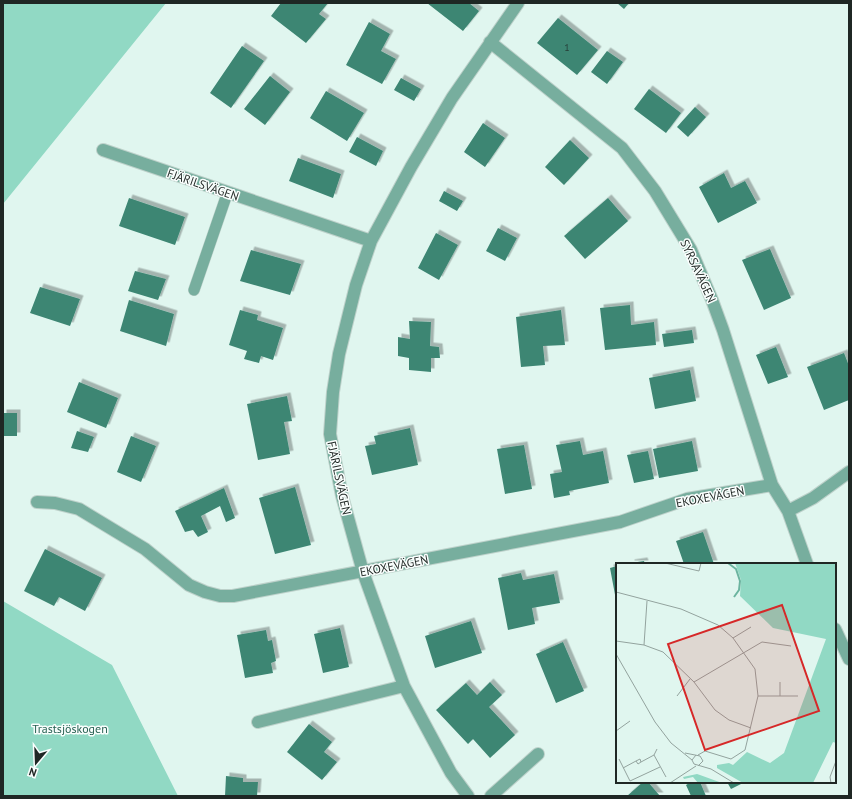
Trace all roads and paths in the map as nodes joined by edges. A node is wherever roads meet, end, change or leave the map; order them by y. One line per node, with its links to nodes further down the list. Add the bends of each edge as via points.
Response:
1 (518, 3): 2 (street, FJÄRILSVÄGEN)
2 (490, 42): 5 (street, FJÄRILSVÄGEN, via 444,110); 8 (street, SYRSAVÄGEN, via 622,148 655,191 691,250 712,300)
3 (103, 150): 4 (street, FJÄRILSVÄGEN)
4 (227, 194): 5 (street, FJÄRILSVÄGEN); 6 (lane)
5 (371, 241): 12 (street, FJÄRILSVÄGEN, via 356,285 339,354 330,434 342,496)
6 (194, 290)
7 (849, 472): 10 (street, via 813,498)
8 (772, 486): 10 (street, SYRSAVÄGEN); 12 (street, EKOXEVÄGEN, via 687,499 620,522)
9 (37, 502): 12 (street, EKOXEVÄGEN, via 79,509 145,549 189,585 220,596 234,596)
10 (788, 511): 11 (street, SYRSAVÄGEN)
11 (807, 563)
12 (363, 572): 15 (street, FJÄRILSVÄGEN)
13 (836, 631): 14 (street)
14 (849, 659)
15 (404, 686): 16 (street); 18 (street, FJÄRILSVÄGEN, via 451,773)
16 (258, 722)
17 (538, 754): 19 (street)
18 (468, 796)
19 (491, 796)

